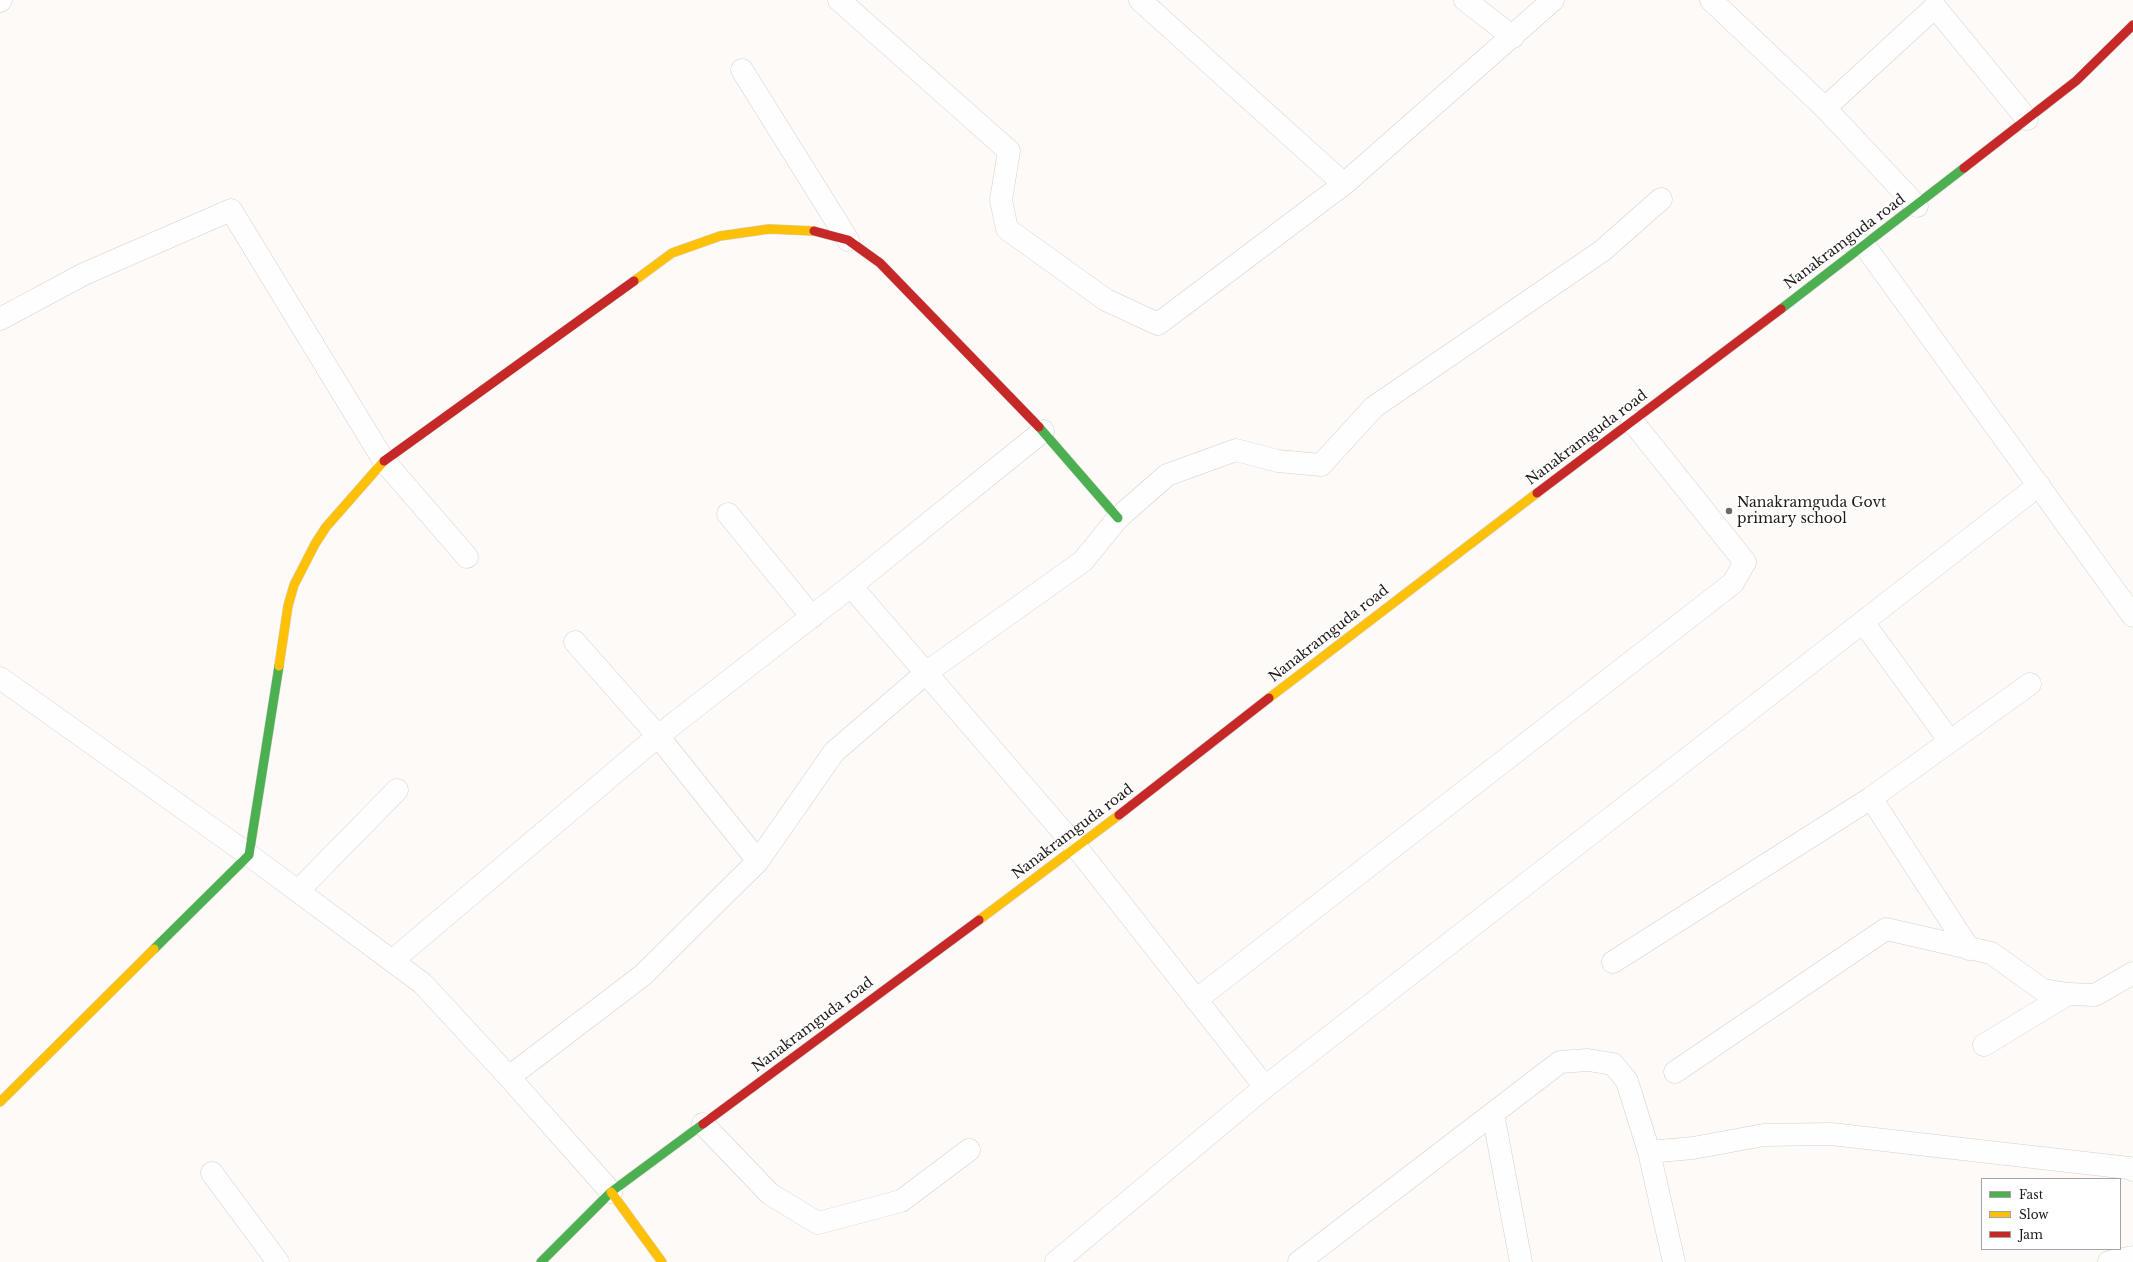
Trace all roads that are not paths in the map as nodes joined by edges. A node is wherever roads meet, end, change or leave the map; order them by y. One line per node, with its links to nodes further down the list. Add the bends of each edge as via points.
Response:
1 (839, 0): 12 (street, via 1009,151 1001,200 1007,229 1106,300 1158,324)
2 (1140, 0): 12 (street)
3 (1465, 0): 8 (street)
4 (1553, 0): 8 (street)
5 (1711, 0): 10 (street)
6 (1935, 3): 10 (street); 11 (street)
7 (2133, 26): 11 (main road, Nanakramguda road, via 2076,81)
8 (1513, 37): 12 (street)
9 (742, 70): 15 (street)
10 (1825, 108): 14 (street)
11 (2027, 119): 14 (main road, Nanakramguda road)
12 (1344, 184)
13 (1661, 199): 23 (street, via 1602,250 1374,407 1321,465 1278,461 1236,450 1167,475)
14 (1917, 206): 16 (main road, Nanakramguda road)
15 (848, 240): 19 (main road, via 880,263); 20 (main road, via 811,230 769,229 720,236 672,253)
16 (1865, 246): 18 (main road, Nanakramguda road); 21 (street)
17 (0, 318): 20 (street, via 84,274 231,210)
18 (1632, 421): 37 (main road, Nanakramguda road, via 1395,600); 46 (street, via 1745,562 1733,583)
19 (1043, 431): 23 (main road); 25 (street)
20 (384, 461): 24 (street); 38 (main road, via 326,526 294,585 284,623)
21 (2039, 485): 26 (street); 28 (street)
22 (728, 514): 27 (street)
23 (1118, 518): 30 (street, via 1083,561)
24 (467, 557)
25 (851, 586): 27 (street); 30 (street)
26 (2133, 616)
27 (812, 617): 33 (street)
28 (1863, 622): 34 (street); 50 (street)
29 (576, 642): 33 (street)
30 (928, 672): 37 (street); 39 (street, via 834,752)
31 (0, 678): 38 (street)
32 (2030, 684): 34 (street)
33 (658, 736): 39 (street); 42 (street)
34 (1949, 740): 36 (street)
35 (397, 790): 40 (street)
36 (1871, 798): 41 (street); 43 (street)
37 (1077, 848): 46 (street); 53 (main road, Nanakramguda road)
38 (249, 855): 40 (street); 51 (main road)
39 (758, 861): 49 (street, via 643,975)
40 (298, 891): 42 (street)
41 (1969, 948): 45 (street, via 1991,953 2043,990); 48 (street, via 1886,929)
42 (392, 961): 49 (street, via 422,983)
43 (1613, 962)
44 (2133, 973): 45 (street, via 2095,995)
45 (2068, 994): 47 (street)
46 (1196, 1000): 50 (street)
47 (1984, 1045)
48 (1675, 1072)
49 (509, 1077): 58 (street)
50 (1265, 1087): 63 (street)
51 (0, 1102)
52 (1493, 1114): 55 (street, via 1560,1062 1588,1060 1613,1064 1628,1081); 64 (street); 65 (street)
53 (703, 1124): 54 (street, via 770,1194 818,1223 901,1201); 58 (main road, Nanakramguda road)
54 (969, 1150)
55 (1650, 1152): 56 (street, via 1693,1148 1764,1135 1831,1134); 66 (street)
56 (2133, 1170)
57 (212, 1173): 60 (street)
58 (611, 1192): 61 (main road, Nanakramguda road); 62 (main road)
59 (2133, 1257): 67 (street)
60 (278, 1262)
61 (541, 1262)
62 (662, 1262)
63 (1056, 1262)
64 (1299, 1262)
65 (1521, 1262)
66 (1674, 1262)
67 (2110, 1262)

